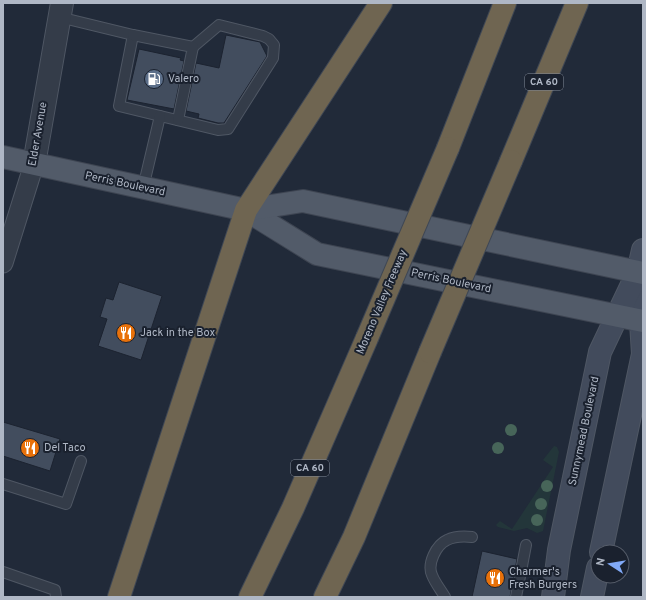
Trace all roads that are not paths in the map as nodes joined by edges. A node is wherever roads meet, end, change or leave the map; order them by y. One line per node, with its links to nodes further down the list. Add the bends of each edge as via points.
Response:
1 (381, 3): 12 (highway)
2 (505, 3): 27 (highway, Moreno Valley Freeway / CA 60, bridge, via 448,148 367,338 293,508)
3 (577, 3): 28 (highway, CA 60, bridge, via 354,537)
4 (60, 10): 5 (lane); 10 (street, Elder Avenue)
5 (133, 35): 6 (lane); 7 (lane, via 119,106)
6 (193, 47): 8 (lane); 8 (lane, via 219,25 269,39 274,45 272,58 228,129 218,130)
7 (160, 116): 8 (lane); 11 (lane)
8 (178, 120)
9 (3, 158): 10 (main road, Perris Boulevard)
10 (34, 164): 11 (main road, Perris Boulevard); 14 (street, Elder Avenue)
11 (144, 188): 12 (main road, Perris Boulevard)
12 (246, 210): 15 (main road, Perris Boulevard, via 303,201); 16 (main road, Perris Boulevard, via 317,254); 26 (highway)
13 (643, 250): 15 (main road, Sunnymead Boulevard)
14 (3, 263)
15 (640, 272): 16 (main road, Sunnymead Boulevard); 17 (main road, Sunnymead Boulevard)
16 (618, 315): 17 (main road, Perris Boulevard); 31 (main road, Sunnymead Boulevard, via 600,352 559,550)
17 (642, 320): 21 (main road, Sunnymead Boulevard, via 643,354)
18 (81, 461): 19 (lane, via 66,504)
19 (3, 484)
20 (472, 537): 29 (lane, via 458,536 446,540 434,556 432,574)
21 (603, 544)
22 (526, 545): 30 (lane)
23 (3, 572): 25 (lane, via 55,590)
24 (595, 584): 32 (main road)
25 (56, 597)
26 (119, 597)
27 (250, 597)
28 (325, 597)
29 (445, 597)
30 (516, 597)
31 (553, 597)
32 (592, 597)

